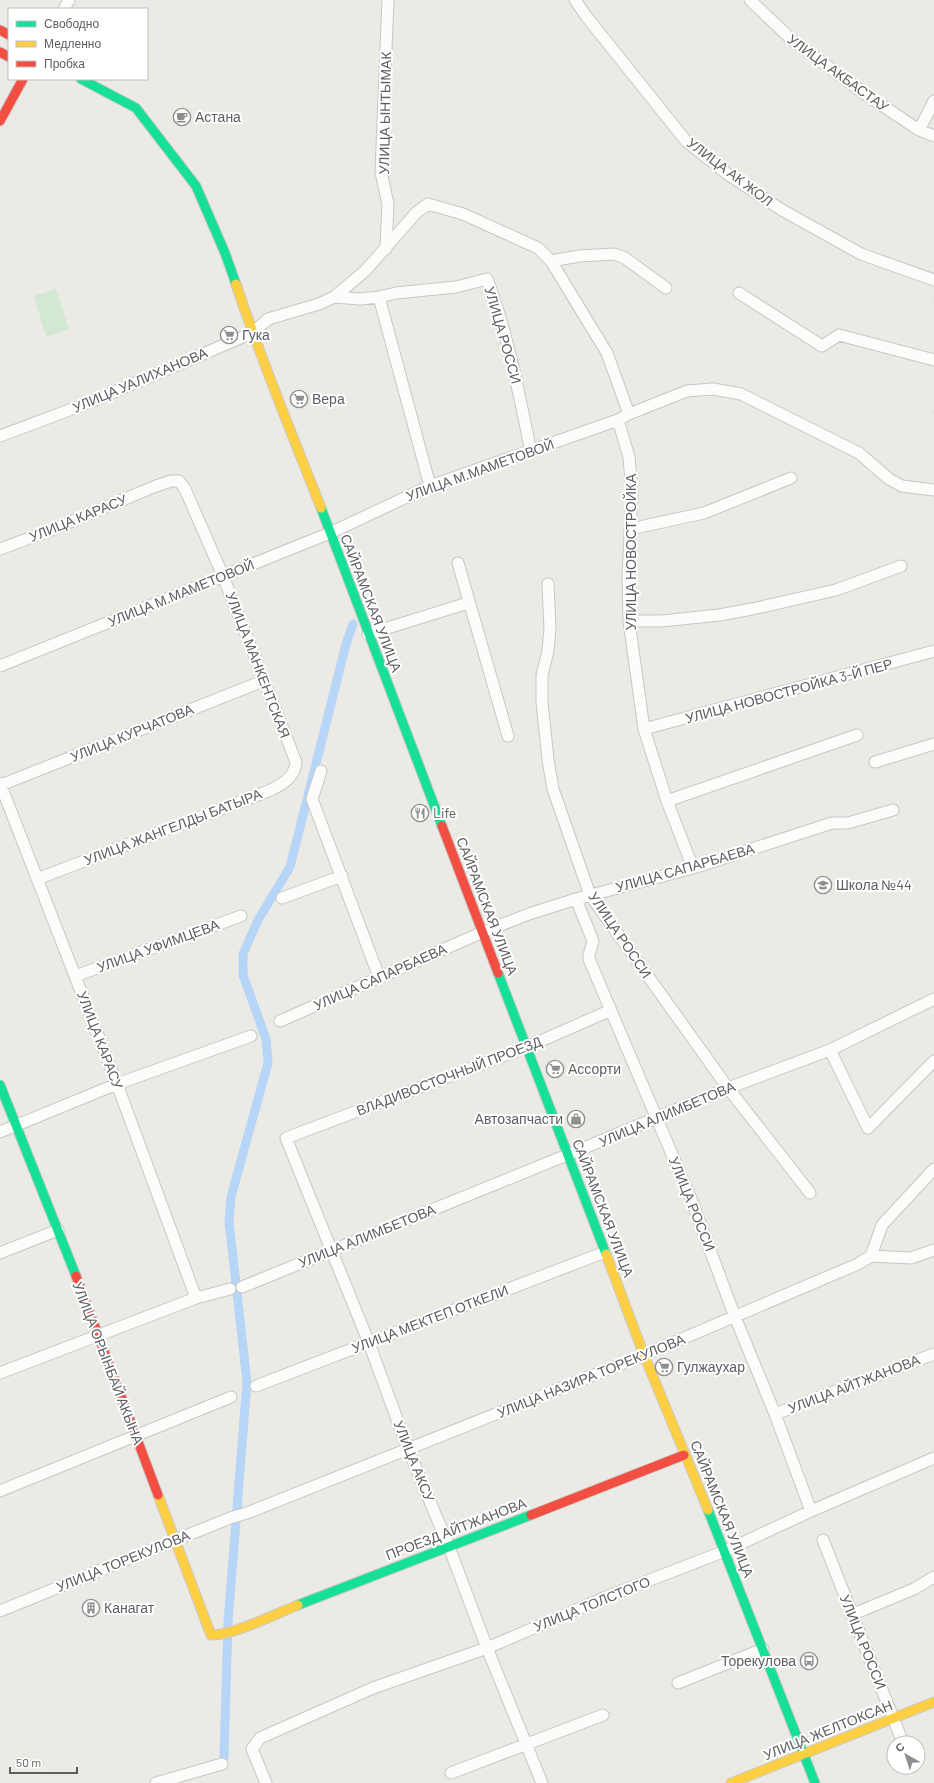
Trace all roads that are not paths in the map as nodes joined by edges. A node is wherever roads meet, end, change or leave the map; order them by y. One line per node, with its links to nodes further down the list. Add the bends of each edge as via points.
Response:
1 (388, 0): 10 (street, УЛИЦА ЫНТЫМАК, via 382,172 388,204)
2 (575, 0): 12 (street, УЛИЦА АК ЖОЛ, via 686,141 726,173 782,210 861,254)
3 (750, 0): 8 (street, УЛИЦА АКБАСТАУ, via 791,39)
4 (22, 80): 7 (main road)
5 (83, 80): 17 (main road, САЙРАМСКАЯ УЛИЦА, via 136,108 196,186 225,253)
6 (934, 101): 8 (street)
7 (0, 121)
8 (919, 130): 9 (street, УЛИЦА АКБАСТАУ)
9 (934, 136)
10 (386, 249): 11 (street, УЛИЦА УАЛИХАНОВА, via 423,206 432,204 463,214 538,248); 15 (street, УЛИЦА УАЛИХАНОВА)
11 (551, 261): 13 (street, via 614,254 625,258); 19 (street, УЛИЦА УАЛИХАНОВА, via 607,353)
12 (934, 280)
13 (666, 288)
14 (739, 293): 18 (street, via 822,346 839,335)
15 (334, 297): 16 (street, УЛИЦА РОССИ); 17 (street, УЛИЦА УАЛИХАНОВА, via 268,319)
16 (379, 297): 22 (street, УЛИЦА РОССИ, via 396,292 456,287 487,279 517,379); 25 (street)
17 (252, 333): 21 (street, УЛИЦА УАЛИХАНОВА); 28 (main road, САЙРАМСКАЯ УЛИЦА)
18 (934, 360)
19 (629, 414): 20 (street, УЛИЦА М.МАМЕТОВОЙ); 26 (street, УЛИЦА М.МАМЕТОВОЙ, via 687,391 713,389 741,394 859,453 889,479 902,486)
20 (618, 420): 22 (street, УЛИЦА М.МАМЕТОВОЙ); 27 (street, УЛИЦА НОВОСТРОЙКА, via 629,457 632,493)
21 (0, 436)
22 (531, 452): 25 (street, УЛИЦА М.МАМЕТОВОЙ)
23 (791, 478): 27 (street, via 704,513)
24 (156, 486): 29 (street, УЛИЦА КАРАСУ); 32 (street, УЛИЦА МАНКЕНТСКАЯ, via 171,481 182,484)
25 (430, 486): 28 (street, УЛИЦА М.МАМЕТОВОЙ)
26 (934, 490)
27 (630, 529): 35 (street, УЛИЦА НОВОСТРОЙКА)
28 (330, 533): 32 (street, УЛИЦА М.МАМЕТОВОЙ); 36 (main road, САЙРАМСКАЯ УЛИЦА)
29 (0, 549)
30 (458, 563): 34 (street)
31 (901, 566): 35 (street, via 836,590 752,609 669,620)
32 (222, 576): 38 (street, УЛИЦА М.МАМЕТОВОЙ); 39 (street, УЛИЦА МАНКЕНТСКАЯ)
33 (548, 584): 53 (street, УЛИЦА РОССИ, via 550,628 542,675 542,702 548,760 553,789)
34 (468, 603): 36 (street); 42 (street)
35 (629, 621): 40 (street, УЛИЦА НОВОСТРОЙКА)
36 (368, 634): 57 (main road, САЙРАМСКАЯ УЛИЦА)
37 (934, 651): 40 (street, УЛИЦА НОВОСТРОЙКА 3-Й ПЕР)
38 (0, 666)
39 (263, 681): 44 (street, УЛИЦА МАНКЕНТСКАЯ); 47 (street, УЛИЦА КУРЧАТОВА)
40 (644, 729): 48 (street, УЛИЦА НОВОСТРОЙКА)
41 (857, 735): 48 (street)
42 (508, 736)
43 (934, 744): 45 (street)
44 (296, 762): 52 (street, УЛИЦА ЖАНГЕЛДЫ БАТЫРА, via 292,775 286,782 271,790)
45 (875, 762)
46 (321, 771): 51 (street, via 312,799)
47 (0, 784): 52 (street, УЛИЦА КАРАСУ)
48 (667, 801): 50 (street, УЛИЦА НОВОСТРОЙКА)
49 (894, 810): 50 (street, УЛИЦА САПАРБАЕВА, via 848,823 832,823)
50 (693, 868): 53 (street, УЛИЦА САПАРБАЕВА)
51 (342, 876): 54 (street); 59 (street)
52 (37, 879): 58 (street, УЛИЦА КАРАСУ)
53 (590, 895): 55 (street, УЛИЦА САПАРБАЕВА); 69 (street, УЛИЦА РОССИ)
54 (282, 898)
55 (576, 899): 57 (street, УЛИЦА САПАРБАЕВА); 61 (street, УЛИЦА РОССИ, via 593,941 589,959)
56 (241, 916): 58 (street, УЛИЦА УФИМЦЕВА)
57 (483, 932): 59 (street, УЛИЦА САПАРБАЕВА); 64 (main road, САЙРАМСКАЯ УЛИЦА)
58 (75, 976): 67 (street, УЛИЦА КАРАСУ)
59 (379, 977): 62 (street, УЛИЦА САПАРБАЕВА)
60 (934, 999): 65 (street, УЛИЦА АЛИМБЕТОВА)
61 (611, 1010): 64 (street, ВЛАДИВОСТОЧНЫЙ ПРОЕЗД); 70 (street, УЛИЦА РОССИ)
62 (280, 1021)
63 (251, 1036): 67 (street)
64 (527, 1048): 73 (street, ВЛАДИВОСТОЧНЫЙ ПРОЕЗД); 74 (main road, САЙРАМСКАЯ УЛИЦА)
65 (830, 1050): 66 (street, via 868,1128); 69 (street, УЛИЦА АЛИМБЕТОВА)
66 (934, 1061)
67 (117, 1084): 71 (street); 85 (street, УЛИЦА КАРАСУ)
68 (0, 1085): 71 (main road, УЛИЦА ОРЫНБАЙ АКЫНА)
69 (728, 1088): 70 (street, УЛИЦА АЛИМБЕТОВА); 76 (street, УЛИЦА РОССИ)
70 (657, 1118): 74 (street, УЛИЦА АЛИМБЕТОВА); 86 (street, УЛИЦА РОССИ, via 691,1199)
71 (16, 1126): 72 (street); 77 (main road, УЛИЦА ОРЫНБАЙ АКЫНА)
72 (0, 1132)
73 (286, 1138): 78 (street, УЛИЦА АКСУ)
74 (567, 1155): 78 (street, УЛИЦА АЛИМБЕТОВА); 80 (main road, САЙРАМСКАЯ УЛИЦА)
75 (934, 1169): 82 (street, via 882,1225)
76 (810, 1193)
77 (58, 1230): 81 (street); 87 (main road, УЛИЦА ОРЫНБАЙ АКЫНА)
78 (331, 1250): 83 (street, УЛИЦА АЛИМБЕТОВА); 88 (street, УЛИЦА АКСУ)
79 (934, 1250): 82 (street, via 911,1258)
80 (605, 1252): 88 (street, УЛИЦА МЕКТЕП ОТКЕЛИ); 90 (main road, САЙРАМСКАЯ УЛИЦА)
81 (0, 1253)
82 (871, 1256): 86 (street, УЛИЦА НАЗИРА ТОРЕКУЛОВА)
83 (242, 1287)
84 (230, 1289): 85 (street)
85 (196, 1298): 87 (street)
86 (735, 1317): 90 (street, УЛИЦА НАЗИРА ТОРЕКУЛОВА); 94 (street, УЛИЦА РОССИ)
87 (99, 1334): 91 (street); 95 (main road, УЛИЦА ОРЫНБАЙ АКЫНА)
88 (369, 1343): 92 (street, УЛИЦА МЕКТЕП ОТКЕЛИ); 96 (street, УЛИЦА АКСУ)
89 (934, 1354): 94 (street, УЛИЦА АЙТЖАНОВА)
90 (644, 1355): 96 (street, УЛИЦА НАЗИРА ТОРЕКУЛОВА); 97 (main road, САЙРАМСКАЯ УЛИЦА)
91 (0, 1373)
92 (256, 1386)
93 (231, 1397): 95 (street)
94 (775, 1414): 100 (street, УЛИЦА РОССИ)
95 (136, 1435): 99 (street); 102 (main road, УЛИЦА ОРЫНБАЙ АКЫНА)
96 (408, 1449): 101 (street, УЛИЦА НАЗИРА ТОРЕКУЛОВА); 104 (street, УЛИЦА АКСУ)
97 (684, 1455): 104 (main road, ПРОЕЗД АЙТЖАНОВА); 105 (main road, САЙРАМСКАЯ УЛИЦА)
98 (934, 1458): 100 (street, УЛИЦА ТОЛСТОГО)
99 (0, 1491)
100 (811, 1511): 105 (street, УЛИЦА ТОЛСТОГО)
101 (247, 1513): 102 (street, УЛИЦА ТОРЕКУЛОВА)
102 (174, 1540): 107 (street, УЛИЦА ТОРЕКУЛОВА); 109 (main road, УЛИЦА ОРЫНБАЙ АКЫНА, via 209,1633 218,1635)
103 (822, 1540): 108 (street, УЛИЦА РОССИ)
104 (449, 1547): 109 (main road, ПРОЕЗД АЙТЖАНОВА); 110 (street, УЛИЦА АКСУ)
105 (725, 1551): 110 (street, УЛИЦА ТОЛСТОГО, via 606,1597); 111 (main road, САЙРАМСКАЯ УЛИЦА)
106 (934, 1576): 108 (street, via 914,1589)
107 (0, 1611)
108 (852, 1615): 115 (street, УЛИЦА РОССИ)
109 (237, 1629)
110 (487, 1648): 117 (street, УЛИЦА АКСУ); 122 (street, УЛИЦА ТОЛСТОГО, via 373,1688 260,1738 252,1749)
111 (763, 1649): 112 (street); 118 (main road, САЙРАМСКАЯ УЛИЦА)
112 (678, 1683)
113 (934, 1702): 115 (main road, УЛИЦА ЖЕЛТОКСАН)
114 (603, 1715): 117 (street)
115 (893, 1718): 116 (street, УЛИЦА РОССИ); 118 (main road, УЛИЦА ЖЕЛТОКСАН)
116 (899, 1735)
117 (527, 1745): 120 (street); 123 (street, УЛИЦА АКСУ)
118 (804, 1754): 124 (main road, УЛИЦА ЖЕЛТОКСАН); 125 (main road, САЙРАМСКАЯ УЛИЦА)
119 (222, 1764): 121 (street)
120 (451, 1773)
121 (156, 1783)
122 (266, 1783)
123 (542, 1783)
124 (731, 1783)
125 (815, 1783)

